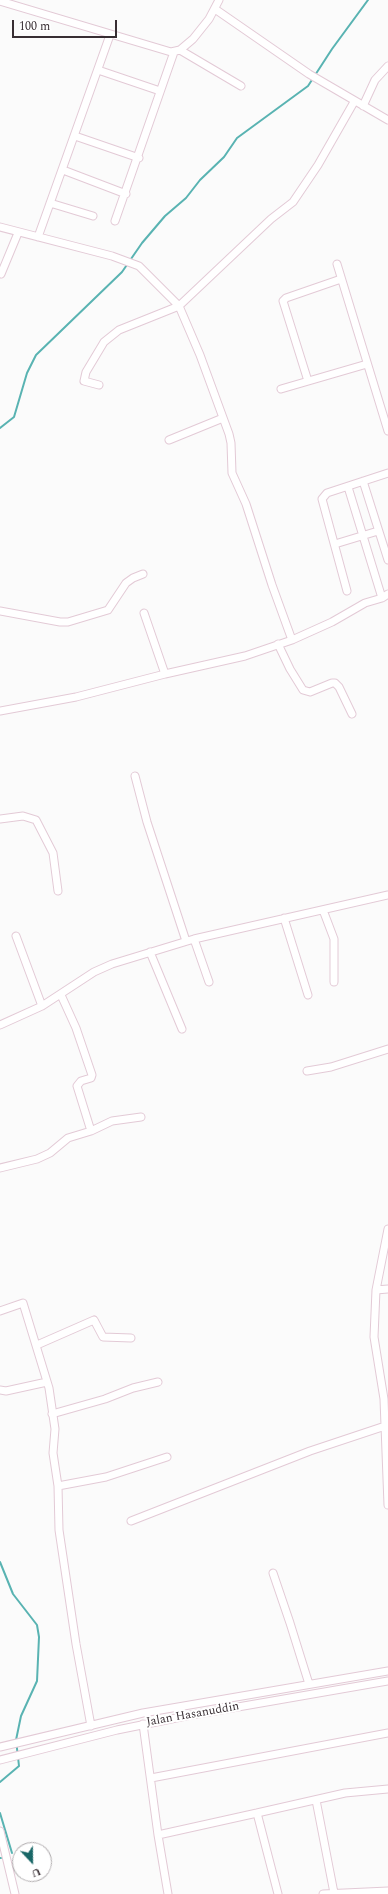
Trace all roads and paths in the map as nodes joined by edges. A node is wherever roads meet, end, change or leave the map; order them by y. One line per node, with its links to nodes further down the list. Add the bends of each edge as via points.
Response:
1 (219, 0): 3 (street)
2 (0, 1): 4 (street)
3 (215, 9): 5 (street, via 200,31); 10 (street)
4 (110, 35): 5 (street, via 158,49); 7 (street)
5 (177, 51): 8 (street); 9 (street)
6 (388, 66): 11 (street, via 375,80)
7 (98, 70): 9 (street); 13 (street)
8 (242, 86)
9 (160, 91): 14 (street)
10 (354, 102): 11 (street); 26 (street, via 298,197 261,228)
11 (363, 106): 12 (street)
12 (388, 120)
13 (75, 136): 14 (street); 15 (street)
14 (139, 158): 16 (street)
15 (63, 170): 16 (street); 17 (street)
16 (126, 194): 19 (street)
17 (50, 203): 18 (street); 22 (street)
18 (93, 216)
19 (116, 221)
20 (0, 227): 21 (street)
21 (18, 233): 22 (street); 24 (street)
22 (38, 237): 26 (street, via 122,259 139,266)
23 (337, 264): 25 (street)
24 (1, 274)
25 (341, 279): 27 (street); 28 (street, via 282,301)
26 (179, 306): 29 (street, via 119,330 104,342 86,372 84,381); 31 (street)
27 (367, 364): 28 (street); 32 (street)
28 (308, 381): 30 (street)
29 (99, 385)
30 (281, 389)
31 (223, 418): 34 (street); 47 (street, via 231,443 232,473 246,504)
32 (386, 418): 33 (street)
33 (388, 431)
34 (169, 440)
35 (388, 473): 36 (street)
36 (363, 481): 37 (street); 38 (street)
37 (348, 487): 39 (street); 40 (street, via 327,493 322,499)
38 (378, 531): 39 (street); 41 (street)
39 (363, 536): 40 (street); 44 (street)
40 (335, 544): 43 (street)
41 (388, 560)
42 (143, 574): 45 (street, via 126,583 108,610 68,622)
43 (347, 592)
44 (385, 596): 47 (street, via 365,603 332,622)
45 (0, 611)
46 (144, 613): 49 (street)
47 (292, 640): 48 (street)
48 (278, 644): 49 (street, via 241,657); 51 (street, via 303,690 310,692 335,683)
49 (165, 674): 50 (street, via 90,694)
50 (0, 711)
51 (352, 714)
52 (135, 776): 60 (street, via 147,822)
53 (0, 818): 54 (street, via 23,816 36,820 53,853)
54 (58, 891)
55 (388, 895): 56 (street)
56 (323, 910): 57 (street); 63 (street, via 334,939)
57 (284, 918): 59 (street); 65 (street)
58 (16, 936): 66 (street)
59 (194, 939): 60 (street); 62 (street)
60 (186, 941): 61 (street)
61 (150, 952): 64 (street, via 102,968); 68 (street)
62 (209, 982)
63 (334, 982)
64 (61, 995): 66 (street); 72 (street, via 76,1028 92,1075 77,1086)
65 (308, 995)
66 (42, 1006): 67 (street)
67 (0, 1025)
68 (182, 1030)
69 (388, 1049): 70 (street, via 331,1067)
70 (307, 1071)
71 (141, 1117): 72 (street, via 112,1121)
72 (91, 1131): 73 (street, via 68,1138 50,1153 37,1159)
73 (0, 1168)
74 (388, 1229): 76 (street)
75 (388, 1289): 76 (street)
76 (376, 1290): 84 (street, via 374,1338)
77 (0, 1310): 79 (street, via 23,1302)
78 (131, 1338): 79 (street, via 103,1337 94,1320)
79 (37, 1345): 80 (street)
80 (47, 1382): 82 (street); 83 (street)
81 (158, 1382): 83 (street)
82 (0, 1390)
83 (52, 1414): 86 (street, via 55,1429 52,1452)
84 (386, 1425): 87 (street); 89 (street)
85 (167, 1458): 86 (street, via 106,1477)
86 (58, 1486): 95 (street, via 59,1530)
87 (388, 1486): 88 (street)
88 (388, 1504)
89 (131, 1521)
90 (272, 1573): 93 (street)
91 (388, 1671): 93 (street, Jalan Hasanuddin)
92 (388, 1681): 94 (street, Jalan Hasanuddin)
93 (309, 1684): 95 (street, Jalan Hasanuddin, via 143,1713)
94 (143, 1724): 98 (street, Jalan Hasanuddin); 99 (street)
95 (91, 1726): 97 (street, Jalan Hasanuddin)
96 (388, 1733): 99 (street)
97 (0, 1748)
98 (0, 1760)
99 (151, 1778): 104 (street)
100 (388, 1789): 101 (street, via 364,1790)
101 (316, 1800): 102 (street); 106 (street)
102 (257, 1813): 104 (street); 109 (street)
103 (0, 1831): 107 (street)
104 (158, 1836): 108 (street)
105 (388, 1891): 106 (street)
106 (334, 1893): 110 (street)
107 (15, 1894)
108 (168, 1894)
109 (278, 1894)
110 (322, 1894)

